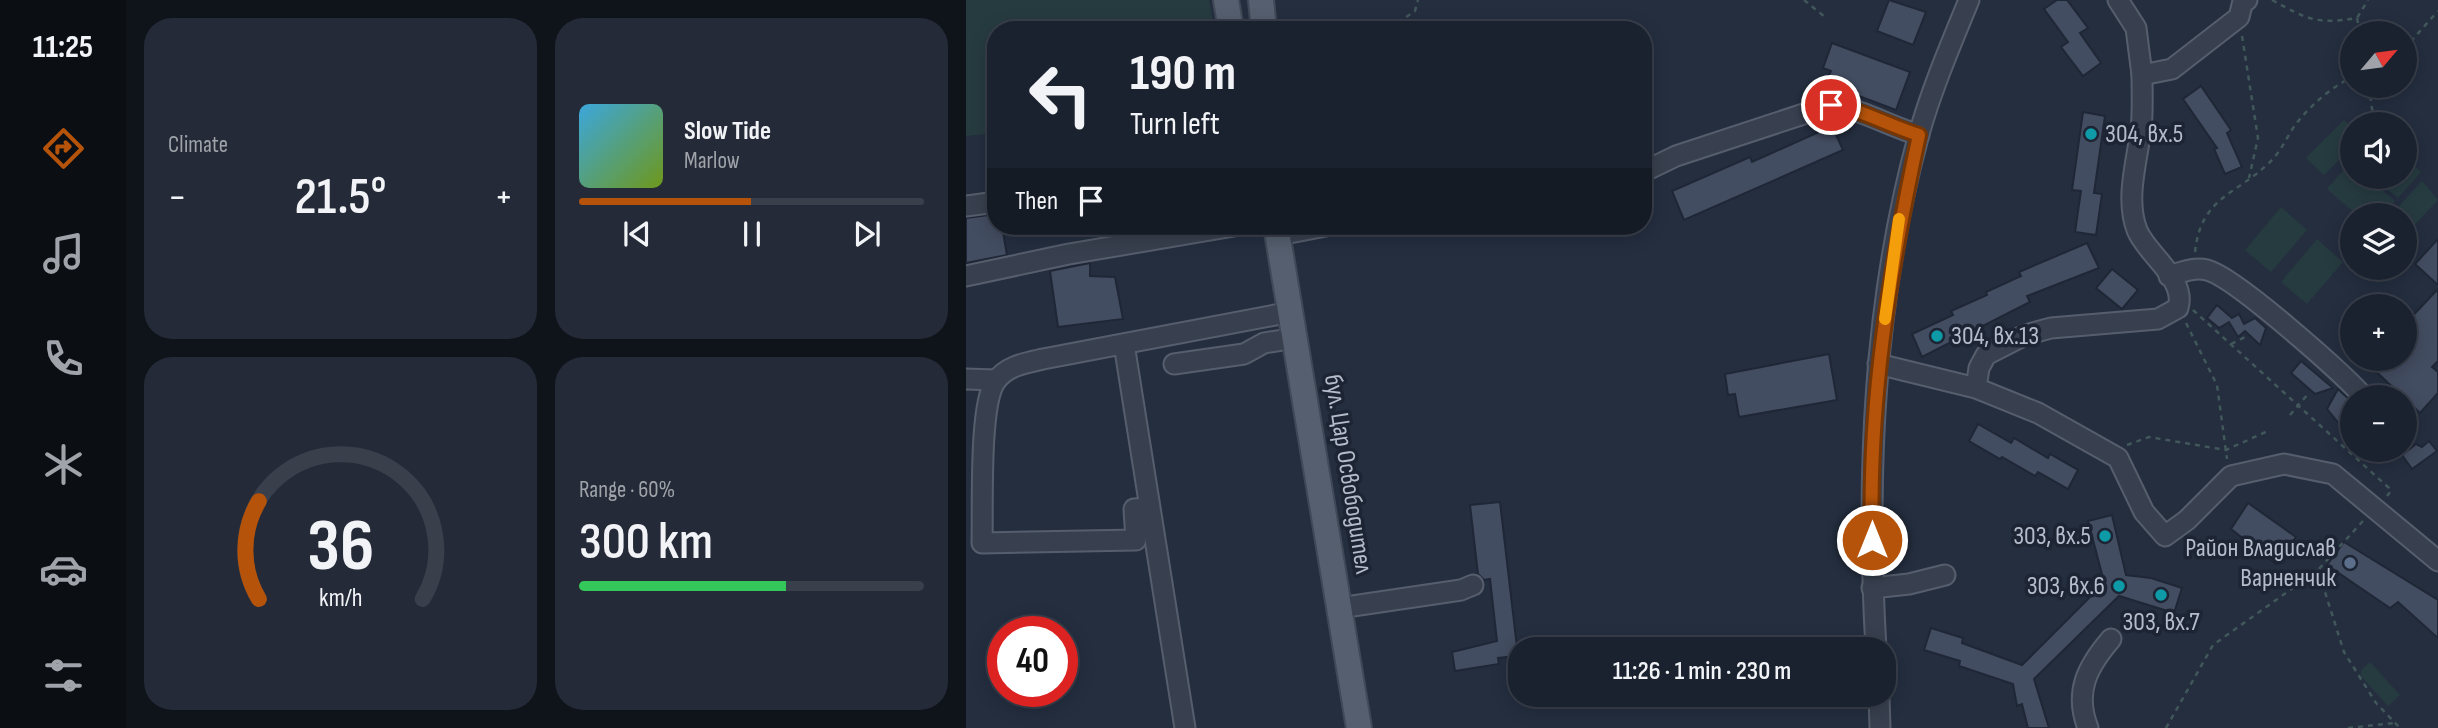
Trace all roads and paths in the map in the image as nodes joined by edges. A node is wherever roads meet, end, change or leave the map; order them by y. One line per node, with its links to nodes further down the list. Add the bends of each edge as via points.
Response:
1 (1226, 0): 13 (main road)
2 (1261, 0): 14 (main road)
3 (1418, 0): 15 (path, via 1415,11)
4 (1804, 0): 11 (path)
5 (1969, 0): 20 (street)
6 (2118, 0): 18 (street, via 2136,28)
7 (2272, 0): 12 (path, via 2304,18 2328,23)
8 (2368, 0): 12 (path)
9 (2243, 5): 18 (street, via 2172,69); 22 (path, via 2258,138)
10 (2438, 11): 17 (path)
11 (1825, 17)
12 (2357, 18): 16 (path)
13 (1230, 21)
14 (1263, 21)
15 (1400, 21)
16 (2358, 21)
17 (2417, 34)
18 (2142, 75): 29 (street, via 2132,202 2137,230)
19 (2340, 84): 22 (path, via 2325,93 2271,161)
20 (1919, 135): 21 (street, via 1853,108 1831,105); 37 (street, via 1899,218)
21 (1652, 168)
22 (2249, 178): 27 (path, via 2211,208 2198,228)
23 (987, 203): 24 (street)
24 (966, 206)
25 (1181, 235): 28 (street)
26 (1279, 235): 31 (main road, бул. Цар Освободител)
27 (2193, 269): 29 (street); 40 (street, via 2217,273 2302,339)
28 (966, 276)
29 (2169, 276): 30 (street)
30 (2180, 304): 35 (path); 41 (street, via 2158,319 2051,328 2025,335 1986,355); 46 (path, via 2217,385)
31 (1291, 312): 33 (main road, бул. Цар Освободител); 34 (street)
32 (2245, 337): 35 (path)
33 (1295, 338): 36 (street, via 1264,343 1244,354); 56 (main road, бул. Цар Освободител)
34 (1124, 344): 39 (street, via 1019,365); 49 (street)
35 (2231, 344): 43 (path)
36 (1174, 363)
37 (1878, 364): 41 (street); 55 (street, via 1871,466)
38 (966, 379): 39 (street)
39 (996, 380): 49 (street, via 987,407 982,543 1136,541 1133,509)
40 (2351, 385)
41 (1976, 388): 47 (street, via 2038,412)
42 (2308, 394): 43 (path)
43 (2298, 405): 44 (path); 50 (path, via 2389,488)
44 (2290, 415)
45 (2270, 429): 46 (path)
46 (2225, 450): 47 (path, via 2150,438 2126,445); 48 (path)
47 (2118, 457): 48 (street, via 2144,512 2165,536)
48 (2231, 477): 50 (street, via 2284,464 2297,466 2333,474)
49 (1148, 508): 61 (street)
50 (2376, 508): 51 (street); 52 (path)
51 (2438, 561)
52 (2318, 570): 60 (path, via 2344,652 2376,703); 65 (path, via 2213,645)
53 (1945, 575): 55 (street)
54 (1473, 585): 56 (street)
55 (1872, 588): 57 (street)
56 (1339, 608): 62 (main road, бул. Цар Освободител)
57 (1875, 637)
58 (2111, 639): 64 (street, via 2085,676 2082,705)
59 (1879, 707): 63 (street)
60 (2395, 723): 66 (path); 67 (path)
61 (1185, 728)
62 (1359, 728)
63 (1880, 728)
64 (2088, 728)
65 (2166, 728)
66 (2348, 728)
67 (2400, 728)

